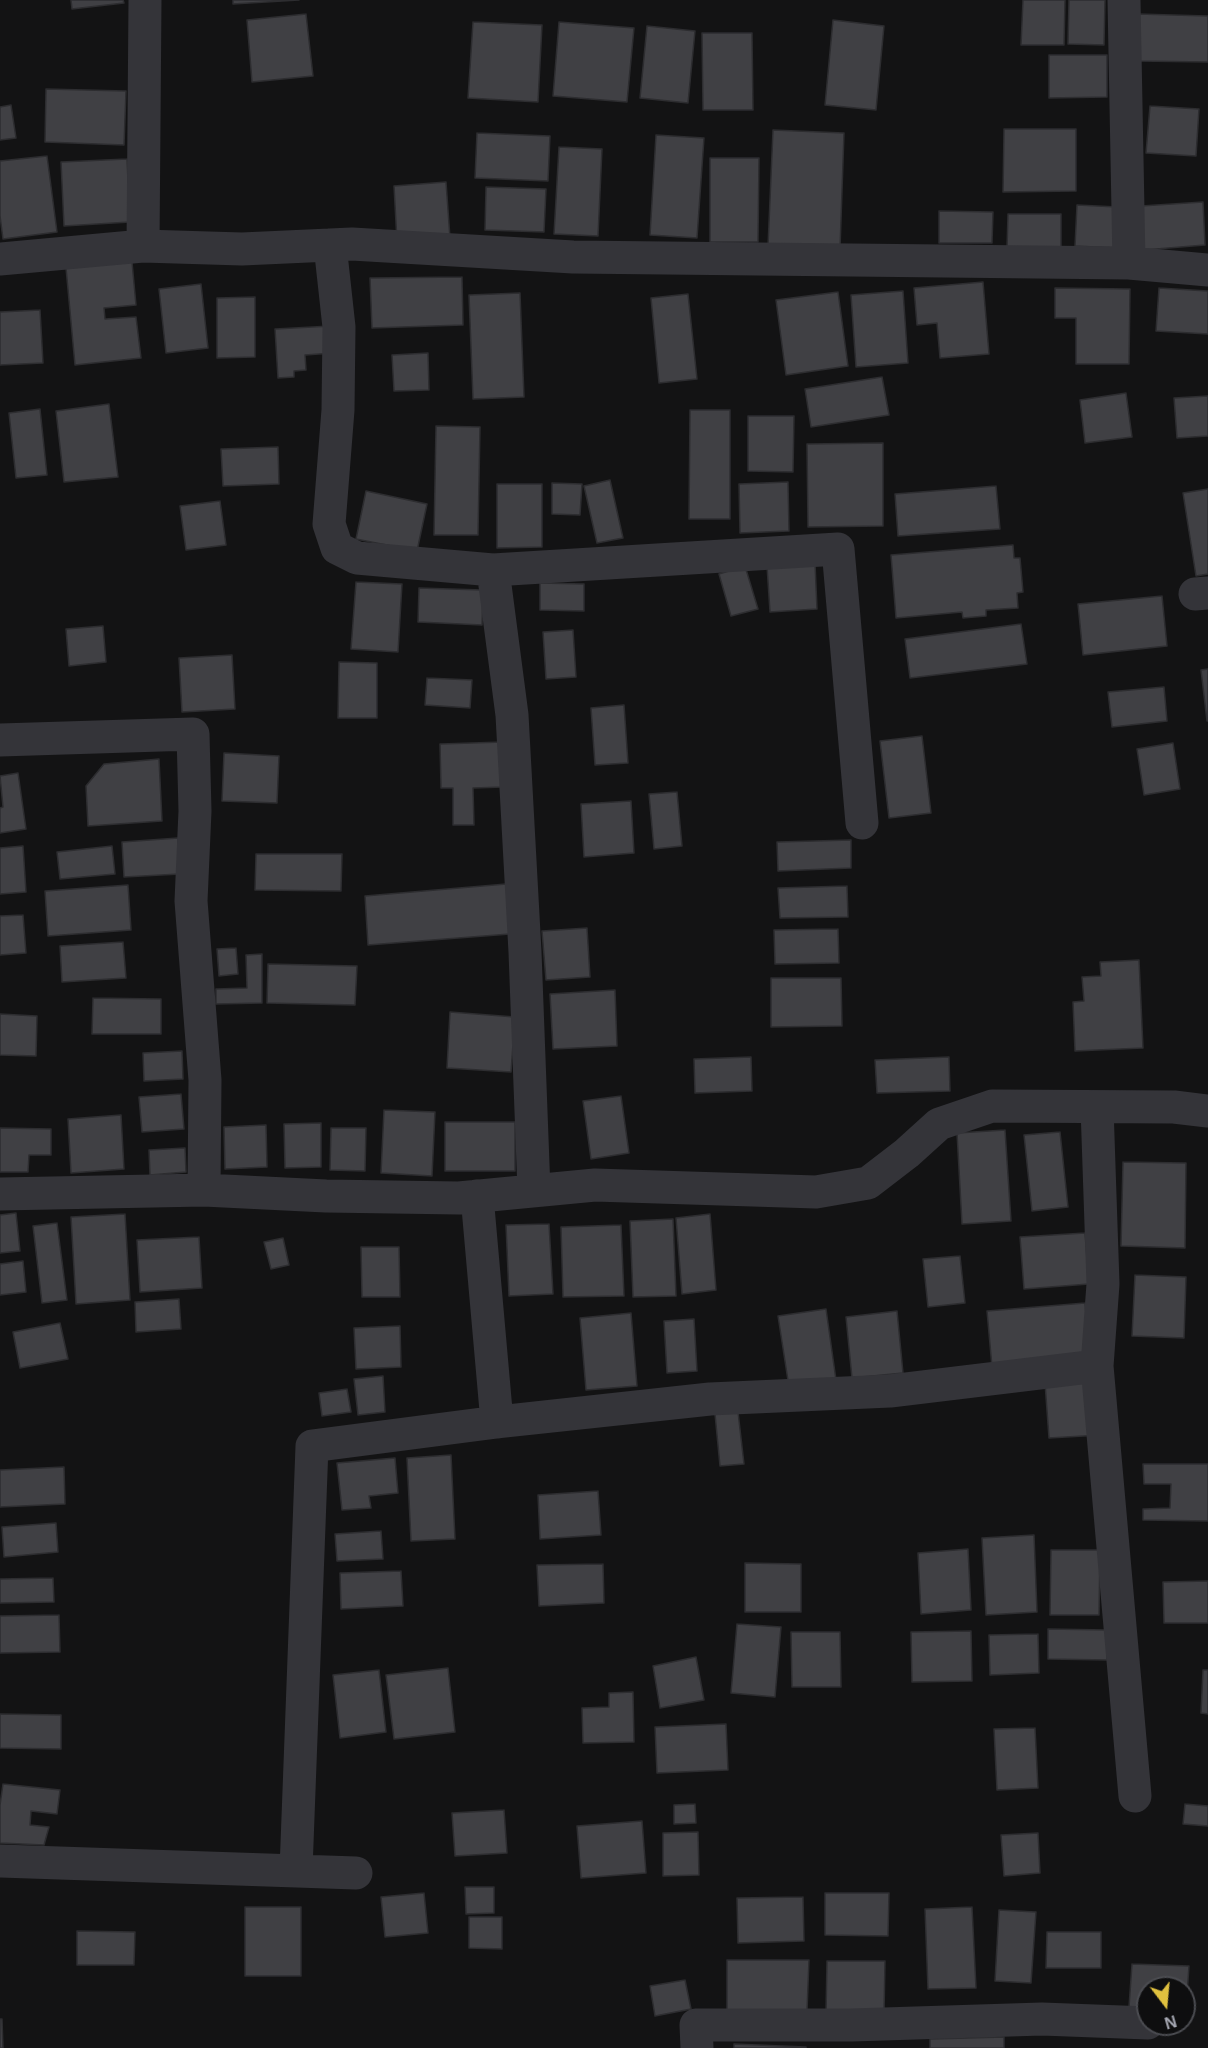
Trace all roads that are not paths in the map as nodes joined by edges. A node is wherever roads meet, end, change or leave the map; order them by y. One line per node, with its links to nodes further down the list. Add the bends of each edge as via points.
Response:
1 (145, 0): 4 (street)
2 (1124, 0): 6 (street)
3 (330, 245): 4 (street, via 242,249); 6 (street, via 573,257); 8 (street, via 339,327 338,410 329,524 337,548 357,558)
4 (143, 246): 5 (street)
5 (0, 259)
6 (1129, 263): 7 (street)
7 (1208, 270)
8 (493, 570): 10 (street, via 838,549); 14 (street, via 512,715)
9 (0, 740): 13 (street, via 193,734 191,901 205,1080)
10 (862, 823)
11 (1096, 1107): 12 (street); 14 (street, via 992,1106 939,1125 868,1183 816,1192 596,1185); 17 (street, via 1103,1284)
12 (1208, 1111)
13 (204, 1190): 15 (street); 16 (street, via 326,1196)
14 (534, 1191): 16 (street)
15 (0, 1194)
16 (477, 1196): 18 (street)
17 (1097, 1366): 18 (street, via 890,1391 710,1399); 19 (street)
18 (497, 1422): 21 (street, via 312,1446)
19 (1135, 1796)
20 (0, 1861): 21 (street)
21 (296, 1870): 22 (street)
22 (356, 1873)
23 (1136, 2023): 24 (street, via 1042,2019 696,2025)
24 (697, 2048)

